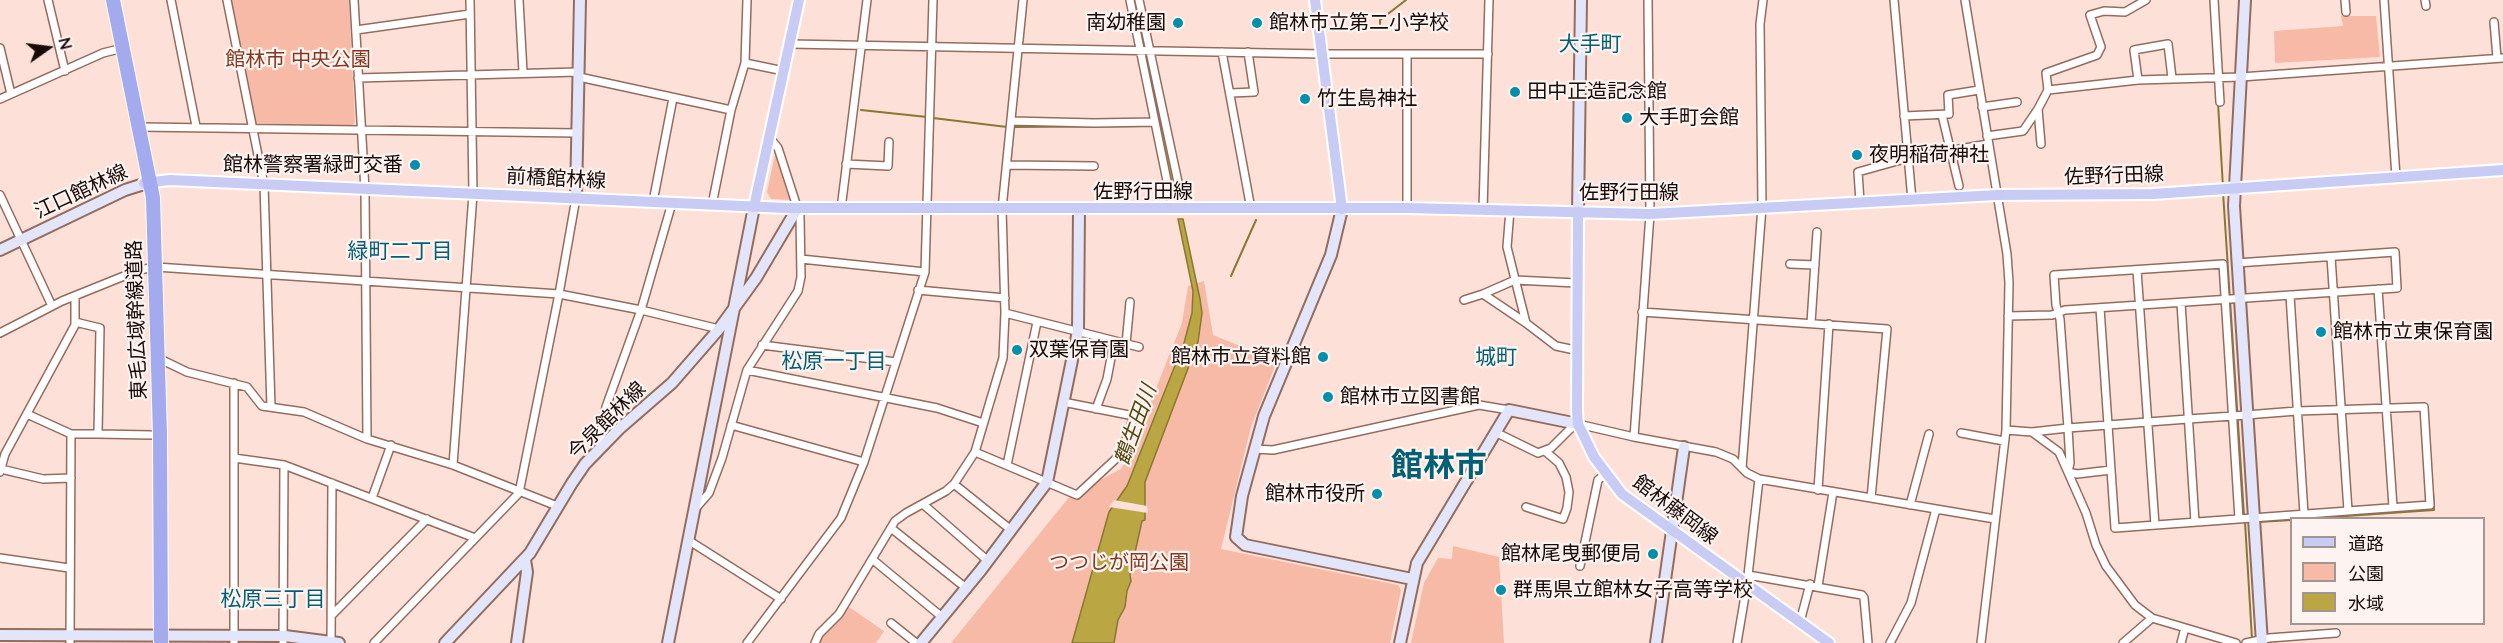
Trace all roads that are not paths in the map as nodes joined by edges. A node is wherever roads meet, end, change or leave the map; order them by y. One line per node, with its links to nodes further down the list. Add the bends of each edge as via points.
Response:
1 (48, 0): 49 (street)
2 (106, 0): 36 (highway, 東毛広域幹線道路)
3 (113, 0): 36 (highway, 東毛広域幹線道路)
4 (171, 0): 74 (street)
5 (226, 0): 76 (street)
6 (354, 0): 32 (street)
7 (470, 0): 30 (street)
8 (519, 0): 50 (street)
9 (580, 0): 53 (street)
10 (747, 0): 47 (street)
11 (799, 0): 33 (main road)
12 (867, 0): 34 (street)
13 (933, 0): 37 (street)
14 (1023, 0): 38 (street)
15 (1130, 0): 39 (street)
16 (1139, 0): 39 (street)
17 (1315, 0): 42 (main road)
18 (1489, 0): 44 (street)
19 (1581, 0): 118 (street)
20 (1648, 0): 119 (street)
21 (1763, 0): 106 (street)
22 (1894, 0): 71 (street)
23 (1965, 0): 59 (street)
24 (2146, 0): 60 (street, via 2125,12 2090,15 2101,47 2097,55 2046,73)
25 (2214, 0): 54 (street)
26 (2245, 0): 55 (street)
27 (2345, 0): 29 (street)
28 (2384, 0): 48 (street)
29 (2346, 12)
30 (470, 14): 32 (street); 52 (street)
31 (2494, 22): 46 (street)
32 (356, 30): 56 (street)
33 (790, 44): 34 (street); 51 (main road)
34 (862, 46): 37 (street); 86 (street)
35 (0, 48): 45 (street)
36 (119, 48): 49 (street); 75 (highway, 東毛広域幹線道路); 91 (highway, 東毛広域幹線道路)
37 (932, 48): 38 (street); 110 (street)
38 (1019, 49): 39 (street); 72 (street)
39 (1145, 49): 40 (street); 73 (street); 115 (street)
40 (1222, 52): 41 (street); 61 (street)
41 (1248, 52): 42 (street); 61 (street, via 1254,92)
42 (1322, 54): 43 (street); 113 (main road)
43 (1407, 54): 44 (street); 108 (street)
44 (1488, 54): 116 (street)
45 (1, 57): 62 (street)
46 (2500, 58): 48 (street)
47 (745, 63): 51 (street); 69 (street)
48 (2389, 65): 55 (street); 90 (street)
49 (65, 71): 62 (street)
50 (523, 72): 52 (street); 53 (street)
51 (784, 72): 80 (main road)
52 (472, 74): 56 (street); 78 (street)
53 (578, 74): 63 (street); 79 (street)
54 (2219, 76): 55 (street); 57 (street); 66 (street)
55 (2241, 76): 94 (street)
56 (358, 78): 77 (street)
57 (2172, 78): 58 (street); 58 (street, via 2168,44 2134,50)
58 (2138, 80): 60 (street)
59 (1979, 90): 67 (street); 70 (street, via 1948,95 1949,114)
60 (2048, 90): 68 (street)
61 (1231, 93): 112 (street)
62 (11, 94): 64 (street)
63 (673, 98): 69 (street); 101 (street)
64 (0, 99)
65 (2017, 102): 67 (street)
66 (2220, 102)
67 (1982, 107): 81 (street)
68 (2038, 109): 81 (street, via 2023,131); 83 (street)
69 (731, 110): 104 (street)
70 (1942, 115): 71 (street); 84 (street)
71 (1904, 116): 85 (street)
72 (1011, 121): 73 (street); 87 (street)
73 (1155, 122): 115 (street)
74 (196, 126): 75 (street); 76 (street)
75 (140, 127): 91 (highway, 東毛広域幹線道路)
76 (252, 128): 77 (street); 92 (street)
77 (361, 129): 78 (street); 95 (street)
78 (472, 130): 79 (street); 96 (street)
79 (577, 133): 99 (street)
80 (770, 138): 105 (main road); 107 (street, via 778,148)
81 (1987, 140): 84 (street); 98 (street)
82 (889, 142): 86 (street, via 888,166)
83 (2041, 144)
84 (1950, 150): 85 (street); 93 (street)
85 (1908, 158): 100 (street); 102 (street, via 1858,172)
86 (846, 164): 109 (street)
87 (1007, 165): 88 (street); 111 (street)
88 (1094, 166)
89 (2503, 170): 90 (main road, 佐野行田線)
90 (2397, 177): 94 (main road, 佐野行田線)
91 (147, 183): 92 (main road, 前橋館林線, via 170,180); 121 (street, 江口館林線); 128 (highway, 東毛広域幹線道路)
92 (264, 185): 95 (main road, 前橋館林線); 131 (street)
93 (1959, 186)
94 (2235, 188): 98 (main road, 佐野行田線, via 2116,195); 125 (street)
95 (365, 190): 96 (main road, 前橋館林線); 133 (street)
96 (473, 194): 99 (main road, 前橋館林線); 135 (street)
97 (0, 195): 121 (street)
98 (1997, 195): 100 (main road, 佐野行田線); 157 (street, via 2007,254)
99 (576, 198): 101 (main road, 前橋館林線); 139 (street)
100 (1912, 200): 102 (main road, 佐野行田線)
101 (653, 202): 103 (main road, 前橋館林線)
102 (1860, 202): 106 (main road, 佐野行田線)
103 (672, 203): 104 (main road, 前橋館林線); 153 (street)
104 (712, 205): 105 (main road, 前橋館林線)
105 (754, 207): 107 (main road, 佐野行田線); 152 (street, 今泉館林線)
106 (1762, 207): 119 (main road, 佐野行田線); 158 (street)
107 (797, 208): 109 (main road, 佐野行田線); 124 (street); 152 (street)
108 (1407, 208): 113 (main road, 佐野行田線); 116 (main road, 佐野行田線)
109 (841, 209): 110 (main road, 佐野行田線)
110 (927, 209): 111 (main road, 佐野行田線); 130 (street)
111 (1002, 209): 114 (main road, 佐野行田線); 143 (street)
112 (1251, 209): 113 (main road, 佐野行田線); 115 (main road, 佐野行田線)
113 (1342, 209): 208 (street, via 1331,255 1268,405)
114 (1078, 210): 115 (main road, 佐野行田線); 165 (street)
115 (1179, 210)
116 (1483, 210): 117 (main road, 佐野行田線)
117 (1510, 210): 118 (main road, 佐野行田線); 132 (street, via 1507,247)
118 (1578, 212): 119 (main road, 佐野行田線); 134 (main road, 館林藤岡線)
119 (1650, 214): 154 (street)
120 (1817, 232): 127 (street)
121 (21, 240): 122 (street, 江口館林線); 150 (street)
122 (0, 250)
123 (2331, 257): 125 (street); 137 (street, via 2395,252 2397,288); 138 (street)
124 (801, 259): 130 (street); 169 (street, via 798,291)
125 (2237, 262): 144 (street)
126 (1790, 264): 127 (street)
127 (1815, 265): 162 (street)
128 (152, 268): 131 (street); 141 (street); 172 (highway, 東毛広域幹線道路); 201 (highway, 東毛広域幹線道路)
129 (2138, 270): 145 (street, via 2223,264); 149 (street); 155 (street, via 2054,275)
130 (925, 272): 136 (street)
131 (267, 274): 133 (street); 178 (street)
132 (1515, 280): 134 (street); 140 (street); 161 (street)
133 (366, 281): 135 (street); 203 (street)
134 (1576, 283): 171 (main road, 館林藤岡線)
135 (466, 288): 139 (street); 215 (street)
136 (918, 290): 143 (street); 173 (street)
137 (2378, 290): 138 (street); 179 (street)
138 (2334, 292): 142 (street); 181 (street)
139 (559, 294): 153 (street); 229 (street)
140 (1483, 294): 146 (street); 161 (street)
141 (75, 296): 150 (street); 159 (street)
142 (2290, 296): 144 (street); 183 (street)
143 (1005, 298): 156 (street)
144 (2240, 298): 145 (street); 185 (street)
145 (2225, 299): 148 (street); 186 (street)
146 (1464, 300)
147 (1130, 302): 168 (street)
148 (2181, 303): 149 (street); 187 (street)
149 (2140, 305): 151 (street); 188 (street)
150 (52, 306): 166 (street)
151 (2100, 308): 155 (street); 192 (street)
152 (735, 309): 164 (street, 今泉館林線); 238 (street)
153 (641, 310): 164 (street); 206 (street, via 606,407)
154 (1642, 312): 158 (street); 202 (street)
155 (2058, 312): 157 (street); 193 (street)
156 (1005, 313): 160 (street); 189 (street, via 1003,358)
157 (2008, 316): 194 (street)
158 (1754, 319): 162 (street); 217 (street)
159 (75, 322): 184 (street); 198 (street, via 100,328)
160 (1037, 322): 165 (street); 216 (street)
161 (1526, 323): 171 (street, via 1556,346)
162 (1811, 323): 163 (street)
163 (1829, 324): 227 (street); 231 (street, via 1887,329)
164 (719, 329): 206 (street, 今泉館林線, via 672,383)
165 (1078, 331): 167 (street); 177 (street)
166 (0, 333)
167 (1114, 342): 168 (street); 180 (street, via 1107,380)
168 (1126, 344): 170 (street)
169 (762, 345): 173 (street); 174 (street)
170 (1139, 347)
171 (1575, 350): 190 (main road, 館林藤岡線)
172 (158, 358): 175 (street, via 187,372); 273 (highway, 東毛広域幹線道路)
173 (896, 362): 176 (street)
174 (747, 370): 176 (street); 191 (street)
175 (234, 383): 178 (street, via 247,387 262,406); 212 (street)
176 (885, 398): 189 (street, via 937,408); 213 (street)
177 (1063, 402): 180 (street); 224 (street)
178 (271, 407): 203 (street, via 304,412)
179 (2386, 407): 181 (street); 236 (street); 236 (street, via 2424,407 2430,505)
180 (1096, 409): 224 (street, via 1134,416 1121,454 1077,495)
181 (2342, 409): 183 (street); 239 (street)
182 (1509, 410): 190 (street); 195 (street); 208 (street, via 1479,405 1273,450)
183 (2297, 411): 185 (street); 240 (street)
184 (27, 414): 197 (street); 211 (street)
185 (2248, 415): 186 (street); 241 (street)
186 (2233, 416): 187 (street); 244 (street)
187 (2188, 419): 188 (street); 245 (street)
188 (2148, 422): 192 (street); 246 (street)
189 (983, 423): 209 (street)
190 (1578, 424): 202 (street); 210 (street); 221 (main road, 館林藤岡線)
191 (731, 425): 213 (street); 238 (street, via 709,493)
192 (2108, 425): 193 (street); 219 (street)
193 (2068, 428): 196 (street); 220 (street)
194 (2006, 430): 196 (street); 204 (street)
195 (1495, 432): 210 (street, via 1530,451); 258 (street, via 1426,545)
196 (2032, 432): 220 (street, via 2059,452)
197 (71, 434): 198 (street); 222 (street)
198 (98, 434): 201 (street)
199 (1929, 434): 233 (street)
200 (1961, 434): 204 (street)
201 (151, 435): 273 (highway, 東毛広域幹線道路)
202 (1634, 438): 207 (street)
203 (367, 439): 205 (street)
204 (2004, 441): 243 (street)
205 (391, 445): 215 (street); 230 (street)
206 (601, 447): 234 (street, 今泉館林線)
207 (1684, 447): 217 (street, via 1726,455); 249 (street)
208 (1254, 449): 258 (street, via 1235,530 1240,543)
209 (975, 452): 216 (street); 226 (street)
210 (1545, 452): 235 (street, via 1559,463 1568,482 1563,519)
211 (3, 454): 218 (street)
212 (234, 458): 214 (street); 274 (street)
213 (864, 462): 263 (street, via 841,518)
214 (284, 465): 225 (street); 275 (street)
215 (453, 465): 229 (street)
216 (1007, 465): 224 (street)
217 (1742, 468): 223 (street)
218 (1, 470): 222 (street, via 43,479)
219 (2111, 470): 220 (street); 246 (street, via 2115,528)
220 (2068, 472): 266 (street, via 2106,566 2135,605)
221 (1605, 474): 249 (main road, 館林藤岡線, via 1622,494); 256 (street, via 1598,480)
222 (71, 478): 257 (street)
223 (1759, 479): 227 (street); 259 (street)
224 (1047, 482): 248 (street)
225 (332, 483): 230 (street); 264 (street)
226 (954, 484): 232 (street); 248 (street)
227 (1818, 490): 228 (street)
228 (1833, 492): 231 (street); 261 (street)
229 (519, 493): 234 (street); 250 (street)
230 (372, 498): 242 (street)
231 (1871, 498): 233 (street)
232 (924, 505): 247 (street, via 906,513); 255 (street)
233 (1910, 505): 237 (street)
234 (557, 506): 254 (street, 今泉館林線)
235 (1526, 507)
236 (2393, 507): 239 (street)
237 (1936, 509): 243 (street); 291 (street, via 1911,603)
238 (695, 510): 251 (street)
239 (2348, 511): 240 (street)
240 (2304, 514): 241 (street)
241 (2254, 518): 244 (street); 278 (street)
242 (427, 519): 250 (street); 264 (street)
243 (1995, 519): 292 (street)
244 (2239, 519): 245 (street)
245 (2195, 522): 246 (street)
246 (2155, 525)
247 (891, 528): 253 (street); 262 (street)
248 (1011, 530): 255 (street)
249 (1672, 531): 259 (main road, 館林藤岡線); 288 (street)
250 (475, 538): 279 (street)
251 (688, 540): 263 (street); 282 (street)
252 (0, 558): 257 (street)
253 (872, 559): 265 (street); 284 (street, via 839,614)
254 (525, 560): 280 (street, 今泉館林線); 281 (street, via 528,572)
255 (988, 561): 262 (street)
256 (1580, 567)
257 (69, 568): 272 (street)
258 (1412, 579): 287 (street)
259 (1747, 580): 260 (street); 267 (main road, 館林藤岡線); 289 (street)
260 (1810, 584): 261 (street); 267 (street)
261 (1818, 586): 290 (street, via 1862,595)
262 (966, 588): 265 (street)
263 (781, 599): 283 (street)
264 (332, 616): 277 (street)
265 (942, 617): 286 (street)
266 (2152, 618): 269 (street); 293 (street)
267 (1800, 622): 276 (main road, 館林藤岡線)
268 (891, 623): 285 (street)
269 (2185, 628): 294 (street); 295 (street)
270 (2336, 633): 278 (street, via 2270,638)
271 (0, 634): 272 (street)
272 (70, 639): 273 (street)
273 (156, 639): 274 (street)
274 (234, 639): 275 (street)
275 (284, 639): 277 (street)
276 (1824, 641)
277 (334, 642)
278 (2262, 642): 296 (street)
279 (374, 643)
280 (445, 643)
281 (517, 643)
282 (668, 643)
283 (747, 643)
284 (815, 643)
285 (916, 643)
286 (921, 643)
287 (1400, 643)
288 (1656, 643)
289 (1737, 643)
290 (1868, 643)
291 (1890, 643)
292 (1981, 643)
293 (2122, 643)
294 (2181, 643)
295 (2236, 643)
296 (2246, 643)

